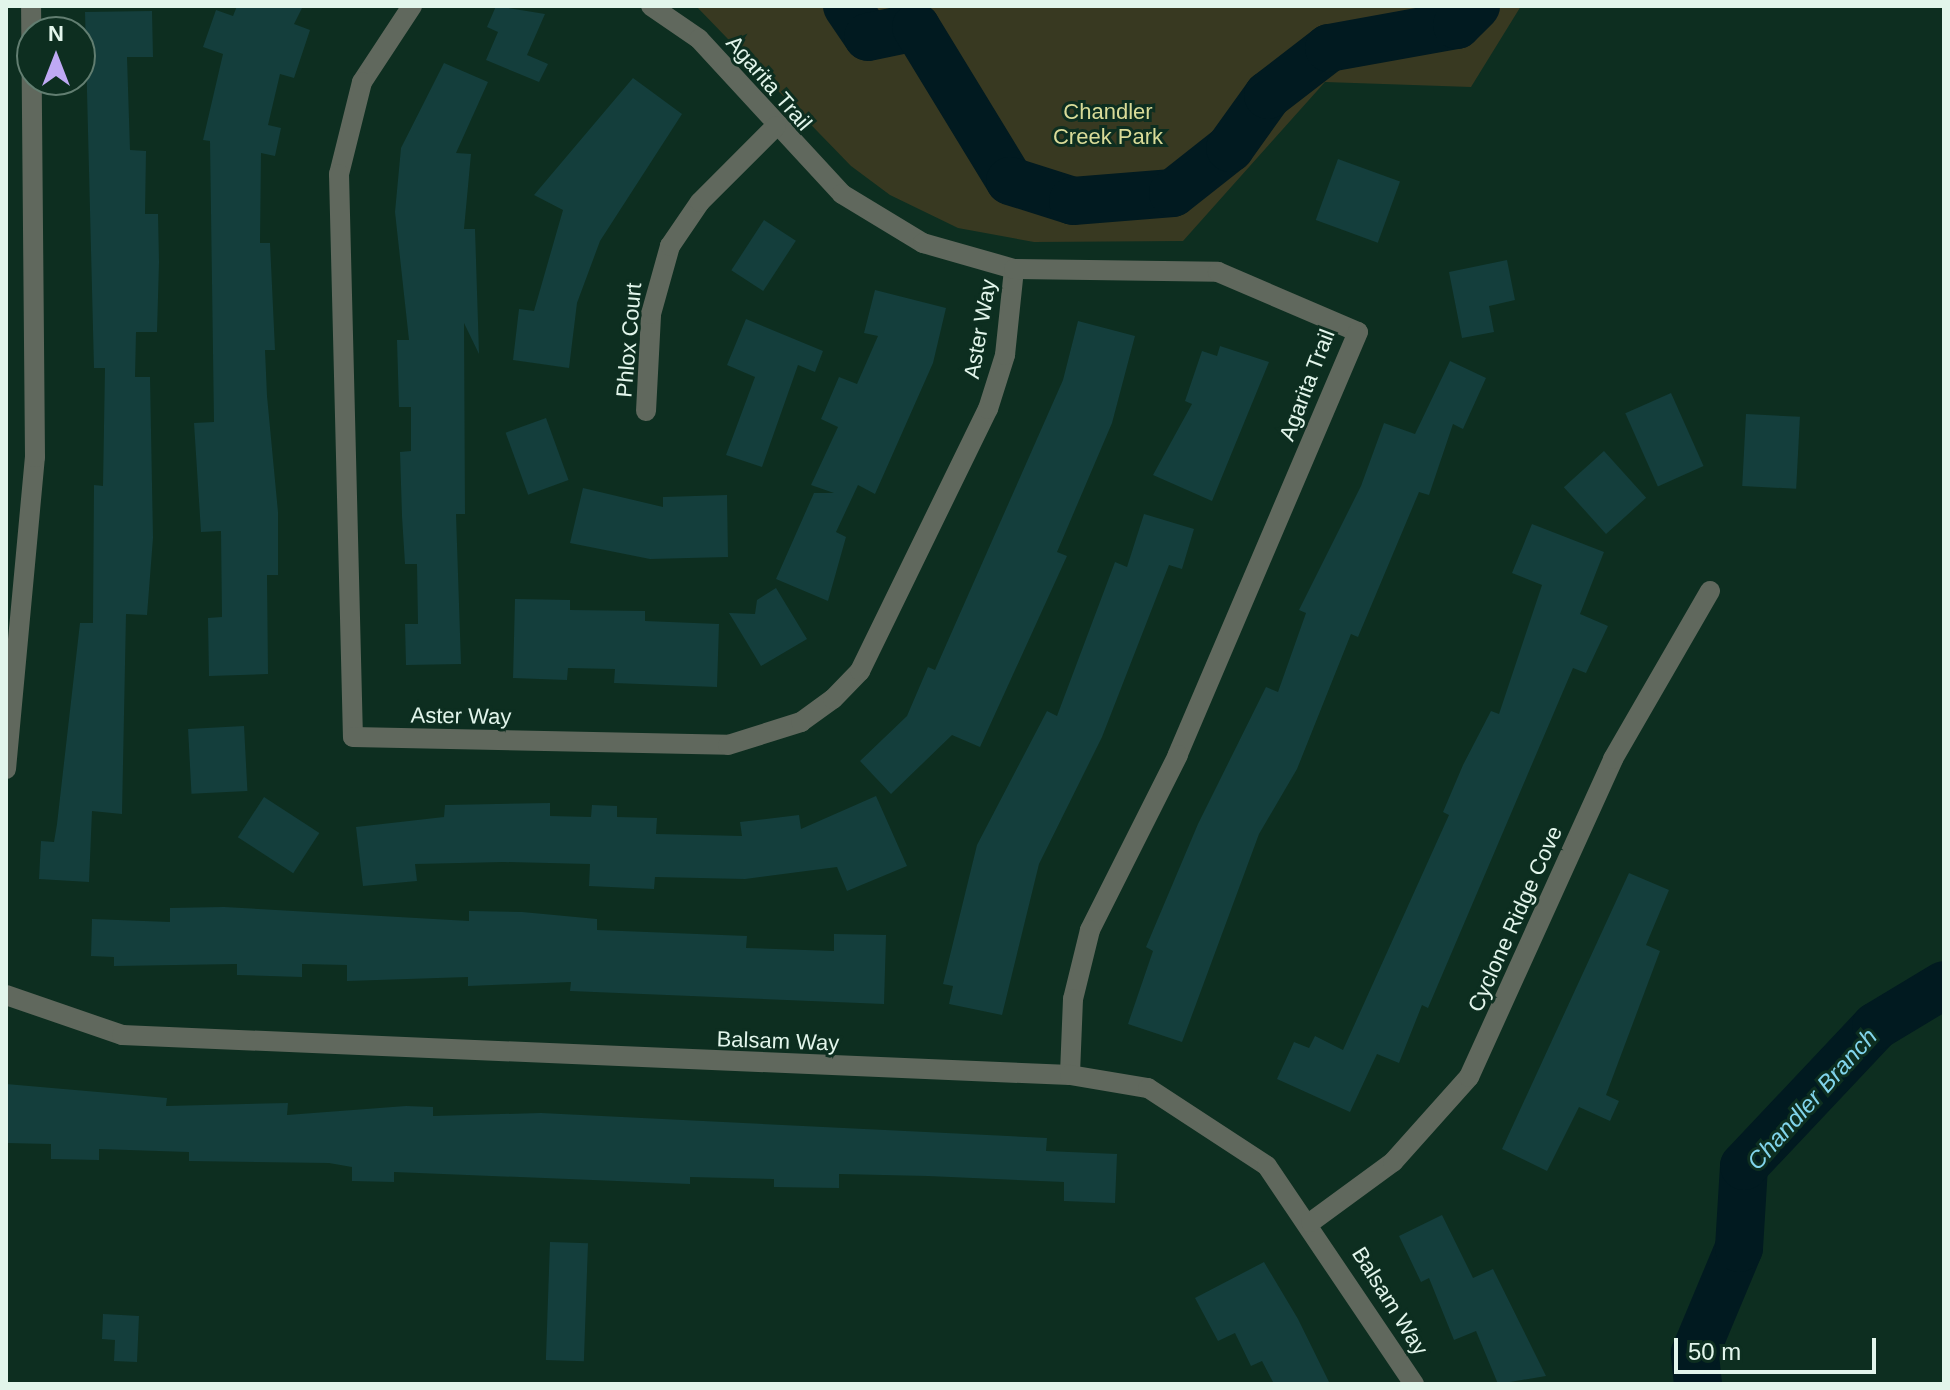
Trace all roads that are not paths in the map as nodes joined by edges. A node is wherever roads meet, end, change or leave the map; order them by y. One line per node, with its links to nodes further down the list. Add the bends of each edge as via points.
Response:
1 (31, 6): 8 (street, via 34,469)
2 (412, 6): 5 (street, Aster Way, via 362,82 339,174 353,737 728,745 766,737 823,707 860,671 988,409 1005,355)
3 (651, 6): 4 (street, Agarita Trail, via 699,39)
4 (776, 126): 5 (street, Agarita Trail, via 807,163 881,222 968,259); 6 (street, Phlox Court, via 700,202 670,246 651,314)
5 (1014, 269): 10 (street, Agarita Trail, via 1218,272 1358,332 1178,755 1090,930 1073,999)
6 (646, 411)
7 (1710, 591): 11 (street, Cyclone Ridge Cove, via 1613,759 1469,1077 1393,1162)
8 (6, 769)
9 (6, 995): 10 (street, Balsam Way, via 89,1028 137,1036)
10 (1070, 1075): 11 (street, Balsam Way, via 1148,1088 1190,1109 1267,1166)
11 (1311, 1222): 12 (street, Balsam Way)
12 (1414, 1384)

